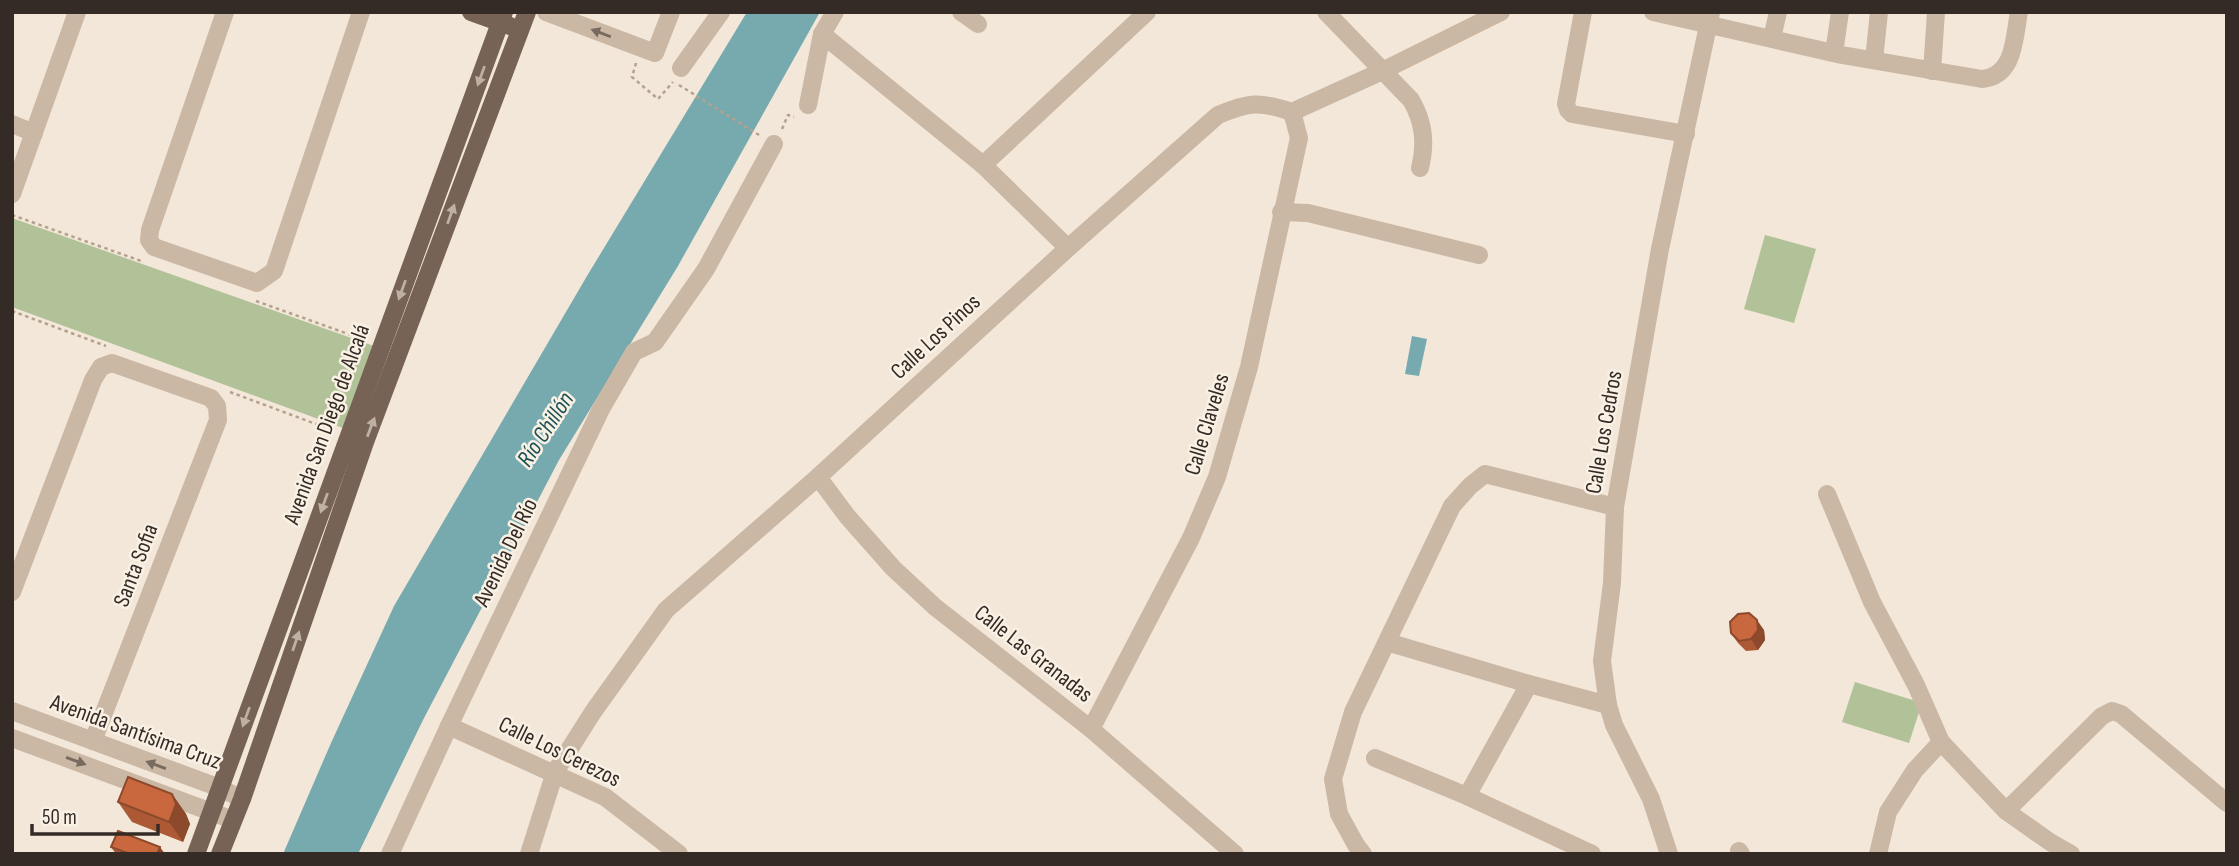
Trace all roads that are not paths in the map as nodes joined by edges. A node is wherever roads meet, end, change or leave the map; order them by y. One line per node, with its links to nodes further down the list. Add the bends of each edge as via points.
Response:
1 (77, 12): 34 (street)
2 (225, 12): 3 (street, via 149,240 154,247 257,283 274,271)
3 (361, 12)
4 (471, 12): 20 (main road)
5 (547, 12): 6 (street, one-way to 5, via 655,53)
6 (671, 12)
7 (721, 12): 30 (street)
8 (835, 12): 24 (street)
9 (961, 12): 23 (street)
10 (1147, 12): 39 (street)
11 (1326, 12): 28 (street)
12 (1501, 12): 28 (street)
13 (1583, 12): 35 (street, via 1568,110)
14 (1653, 12): 21 (street)
15 (1778, 12): 25 (street)
16 (1840, 12): 26 (street)
17 (1879, 12): 27 (street)
18 (1936, 12): 29 (street)
19 (2020, 12): 29 (street, via 2011,58 2000,73 1982,79)
20 (502, 18): 22 (main road); 37 (main road, Avenida San Diego de Alcalá, one-way to 37)
21 (1711, 18): 25 (street); 35 (street, Calle Los Cedros)
22 (524, 21): 38 (main road, Avenida San Diego de Alcalá)
23 (978, 24)
24 (822, 34): 31 (street); 39 (street)
25 (1772, 38): 26 (street)
26 (1834, 53): 27 (street)
27 (1874, 60): 29 (street)
28 (1384, 70): 32 (street); 40 (street, via 1418,111 1424,135)
29 (1932, 71)
30 (678, 78)
31 (808, 105)
32 (1292, 112): 42 (street, Calle Claveles, via 1298,138); 43 (street, Calle Los Pinos, via 1244,104 1218,115)
33 (12, 124): 34 (street)
34 (34, 133): 41 (street)
35 (1686, 134): 49 (street, Calle Los Cedros, via 1660,249)
36 (770, 142): 55 (street, Avenida Del Río, via 706,269 655,342 634,352 601,409)
37 (456, 143): 38 (main road); 45 (main road, Avenida San Diego de Alcalá, one-way to 45)
38 (475, 149): 46 (main road, Avenida San Diego de Alcalá, one-way to 38)
39 (984, 165): 43 (street)
40 (1420, 168)
41 (12, 194)
42 (1281, 212): 44 (street, via 1308,213); 56 (street, Calle Claveles, via 1249,367 1217,477 1191,538)
43 (1068, 248): 47 (street, Calle Los Pinos)
44 (1479, 255)
45 (363, 395): 46 (main road); 62 (main road, Avenida San Diego de Alcalá, one-way to 62)
46 (381, 401): 64 (main road, Avenida San Diego de Alcalá, one-way to 46)
47 (818, 477): 56 (street, Calle Las Granadas, via 893,568 935,607); 61 (street, Calle Los Pinos, via 666,610)
48 (1827, 494): 59 (street, via 1872,602)
49 (1615, 506): 51 (street, via 1485,474 1452,506); 53 (street, Calle Los Cedros, via 1602,661)
50 (12, 592): 58 (street, Santa Sofia, via 101,367 112,363 211,398 218,420)
51 (1387, 642): 52 (street); 76 (street, via 1353,712 1333,779 1339,814)
52 (1529, 684): 53 (street); 63 (street)
53 (1608, 705): 78 (street, Calle Los Cedros, via 1651,799)
54 (12, 711): 58 (street, Avenida Santísima Cruz)
55 (449, 726): 61 (street, Calle Los Cerezos); 72 (street, Avenida Del Río)
56 (1091, 729): 75 (street, Calle Las Granadas)
57 (12, 738): 66 (street, one-way to 66)
58 (93, 741): 62 (street, Avenida Santísima Cruz, one-way to 58)
59 (1941, 742): 67 (street); 79 (street, via 1915,769 1888,812)
60 (1375, 758): 63 (street)
61 (555, 772): 73 (street, Calle Los Pinos); 74 (street, Calle Los Cerezos, via 605,797)
62 (220, 788): 64 (street, Avenida Santísima Cruz); 66 (main road, Avenida San Diego de Alcalá)
63 (1467, 796): 77 (street)
64 (242, 799): 68 (main road, Avenida San Diego de Alcalá)
65 (2227, 803): 67 (street, via 2112,711)
66 (211, 811): 68 (street); 70 (main road, Avenida San Diego de Alcalá)
67 (2006, 811): 69 (street)
68 (233, 820): 71 (main road, Avenida San Diego de Alcalá)
69 (2048, 848): 80 (street)
70 (196, 854)
71 (220, 854)
72 (390, 854)
73 (529, 854)
74 (679, 854)
75 (1235, 854)
76 (1363, 854)
77 (1592, 854)
78 (1669, 854)
79 (1878, 854)
80 (2071, 854)

